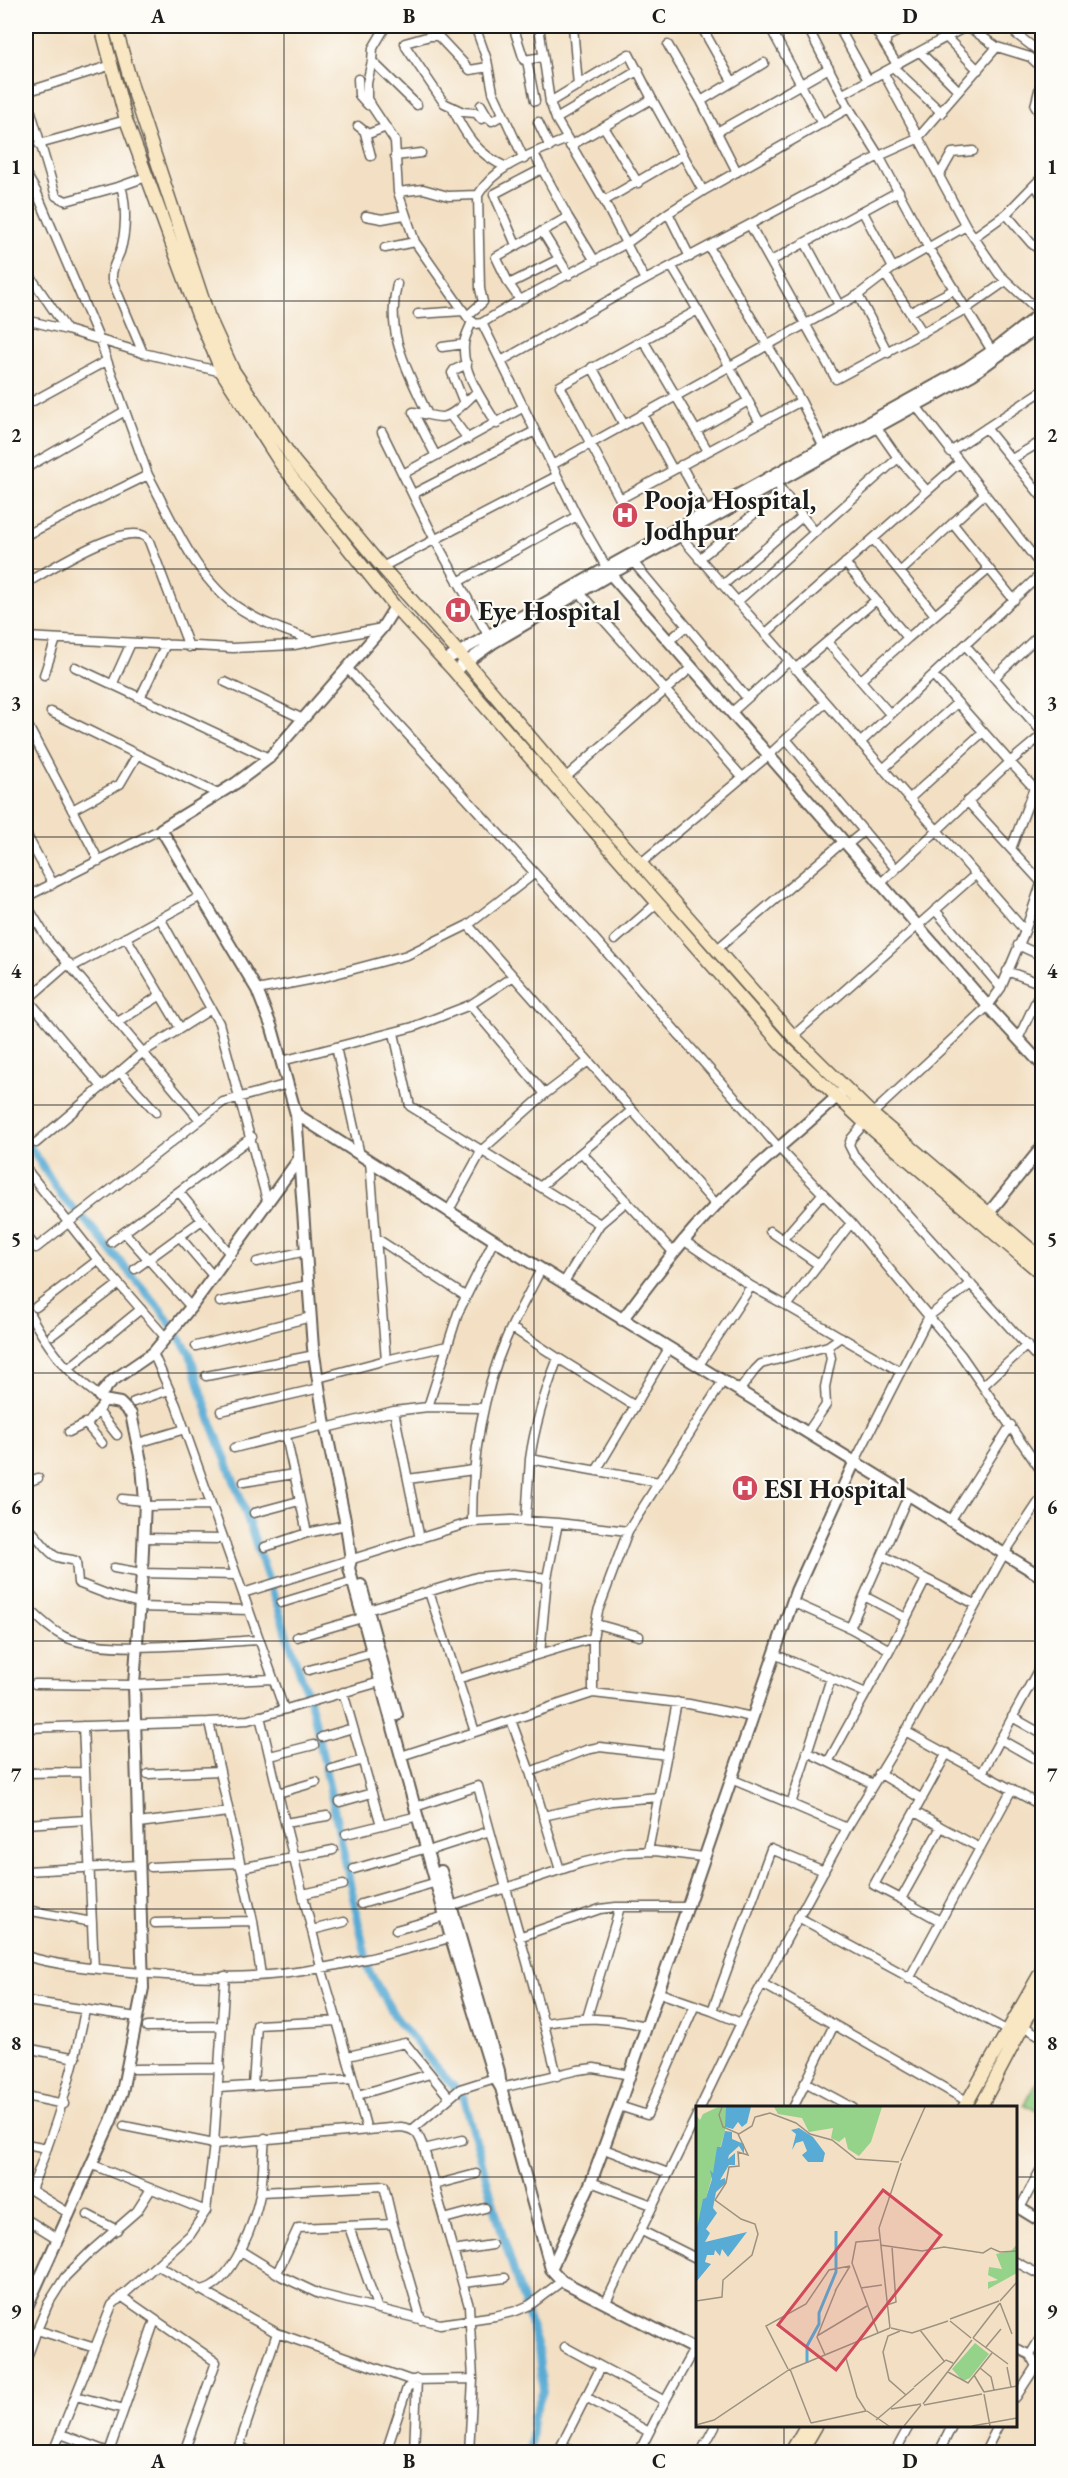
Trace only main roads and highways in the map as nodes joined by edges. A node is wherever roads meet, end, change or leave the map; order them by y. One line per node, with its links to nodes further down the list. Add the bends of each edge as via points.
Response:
1 (101, 26): 3 (main road, via 126,120 181,275 222,372 281,464 395,607 783,1046)
2 (115, 26): 3 (main road, via 208,315 233,370 294,461)
3 (841, 1093): 4 (main road)
4 (869, 1118): 5 (main road); 6 (main road)
5 (1042, 1259)
6 (1042, 1274)
7 (1042, 1970): 9 (main road)
8 (1042, 1990): 10 (main road)
9 (966, 2104)
10 (981, 2106)
11 (805, 2427): 13 (main road)
12 (815, 2427): 14 (main road)
13 (792, 2452)
14 (801, 2452)

